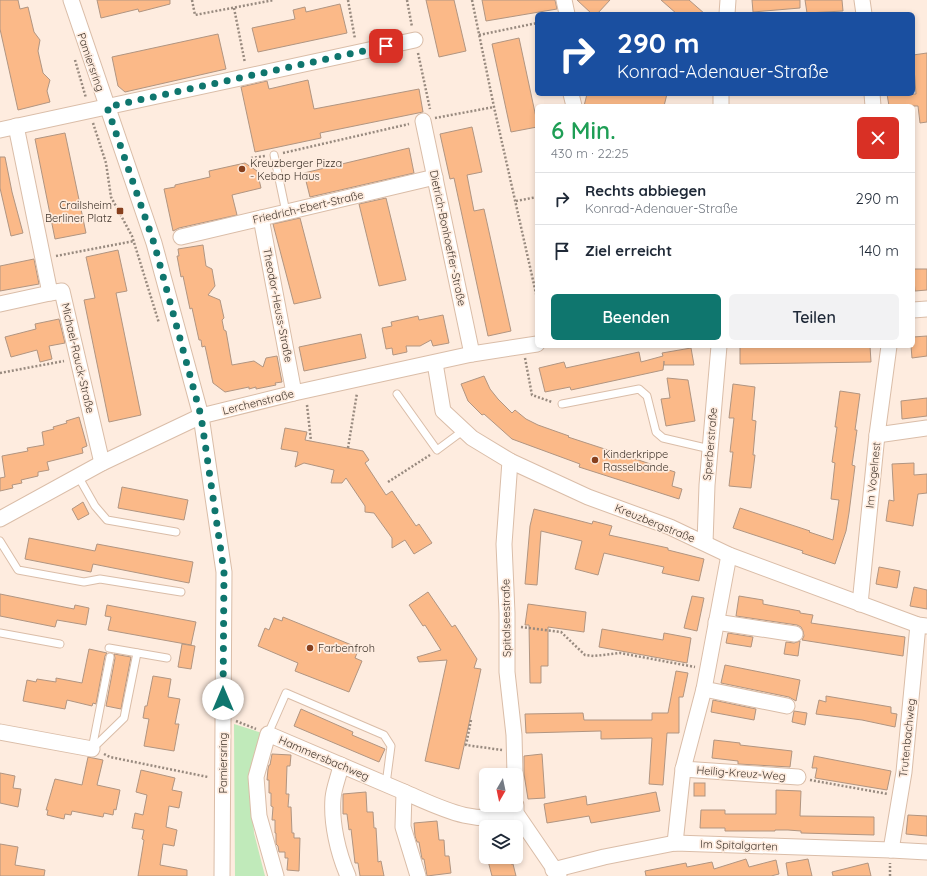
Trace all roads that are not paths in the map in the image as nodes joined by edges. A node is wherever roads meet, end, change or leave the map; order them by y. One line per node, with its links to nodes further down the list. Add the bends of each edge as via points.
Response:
1 (71, 0): 9 (street, Pamiersring)
2 (564, 0): 5 (street)
3 (728, 0): 6 (street)
4 (862, 0): 7 (street)
5 (567, 12)
6 (727, 12)
7 (864, 12)
8 (415, 40): 9 (street)
9 (107, 107): 11 (street); 30 (street, Pamiersring, via 154,243)
10 (428, 120): 14 (street, Dietrich-Bonhoeffer-Straße)
11 (16, 126): 12 (street); 18 (street, Michael-Rauck-Straße)
12 (0, 129)
13 (274, 155): 15 (lane)
14 (435, 177): 15 (street, Friedrich-Ebert-Straße); 25 (street, Dietrich-Bonhoeffer-Straße)
15 (286, 212): 16 (street, Friedrich-Ebert-Straße)
16 (261, 218): 17 (street, Friedrich-Ebert-Straße); 27 (street, Theodor-Heuss-Straße)
17 (181, 237)
18 (50, 293): 19 (street); 36 (street, Michael-Rauck-Straße, via 62,291)
19 (0, 304)
20 (927, 309): 21 (street)
21 (915, 310)
22 (530, 345): 25 (street, Lerchenstraße)
23 (718, 348): 34 (street, Sperberstraße)
24 (889, 348): 33 (street, Im Vogelnest)
25 (472, 354): 26 (street, Lerchenstraße)
26 (435, 363): 27 (street, Lerchenstraße); 32 (street, Kreuzbergstraße, via 443,411)
27 (300, 391): 30 (street, Lerchenstraße)
28 (397, 394): 32 (lane, via 437,450)
29 (562, 404): 34 (lane, via 639,389 648,396 656,432 663,438)
30 (201, 416): 36 (street, Lerchenstraße); 71 (street, Pamiersring, via 224,572)
31 (927, 428): 33 (street)
32 (464, 430): 35 (street, Kreuzbergstraße, via 472,438)
33 (877, 435): 44 (street, Im Vogelnest)
34 (710, 449): 41 (street, Sperberstraße)
35 (510, 461): 41 (street, Kreuzbergstraße, via 588,497); 60 (street, Spitalseestraße, via 504,544 507,672)
36 (102, 462): 37 (street, Lerchenstraße)
37 (78, 476): 38 (street, Lerchenstraße); 39 (lane, via 95,506 107,520)
38 (0, 519)
39 (176, 532)
40 (0, 541): 43 (lane, via 18,570 84,582 100,579)
41 (705, 543): 42 (street, Kreuzbergstraße)
42 (729, 555): 44 (street, Kreuzbergstraße); 45 (street, Heilig-Kreuz-Weg)
43 (181, 592)
44 (860, 604): 46 (street, Kreuzbergstraße)
45 (716, 622): 48 (street); 54 (street, Heilig-Kreuz-Weg)
46 (923, 626): 68 (street, Trutenbachweg, via 904,772)
47 (0, 633): 49 (lane)
48 (795, 634)
49 (60, 644)
50 (109, 648): 51 (lane)
51 (137, 653): 53 (lane); 58 (lane, via 124,718)
52 (110, 657): 58 (lane)
53 (167, 658)
54 (704, 689): 55 (street); 61 (street, Heilig-Kreuz-Weg)
55 (787, 706)
56 (0, 732): 58 (street)
57 (268, 734): 59 (street, Hammersbachweg); 63 (lane, via 286,693 384,735 391,746); 72 (street, Hammersbachweg, via 256,777 259,816)
58 (92, 749)
59 (342, 765): 63 (street, Hammersbachweg); 73 (street, via 333,798 334,833)
60 (515, 768)
61 (683, 769): 62 (street, Heilig-Kreuz-Weg); 67 (street, Heilig-Kreuz-Weg)
62 (798, 777)
63 (386, 784): 64 (street, Hammersbachweg)
64 (404, 792): 65 (street, Hammersbachweg, via 455,814 482,818 504,817); 74 (street, via 403,826)
65 (512, 812)
66 (518, 812): 70 (street)
67 (675, 843): 68 (street, Im Spitalgarten); 70 (street, Im Spitalgarten, via 604,856)
68 (890, 850): 69 (street, Im Spitalgarten)
69 (927, 852)
70 (556, 873)
71 (222, 876)
72 (276, 876)
73 (348, 876)
74 (418, 876)

